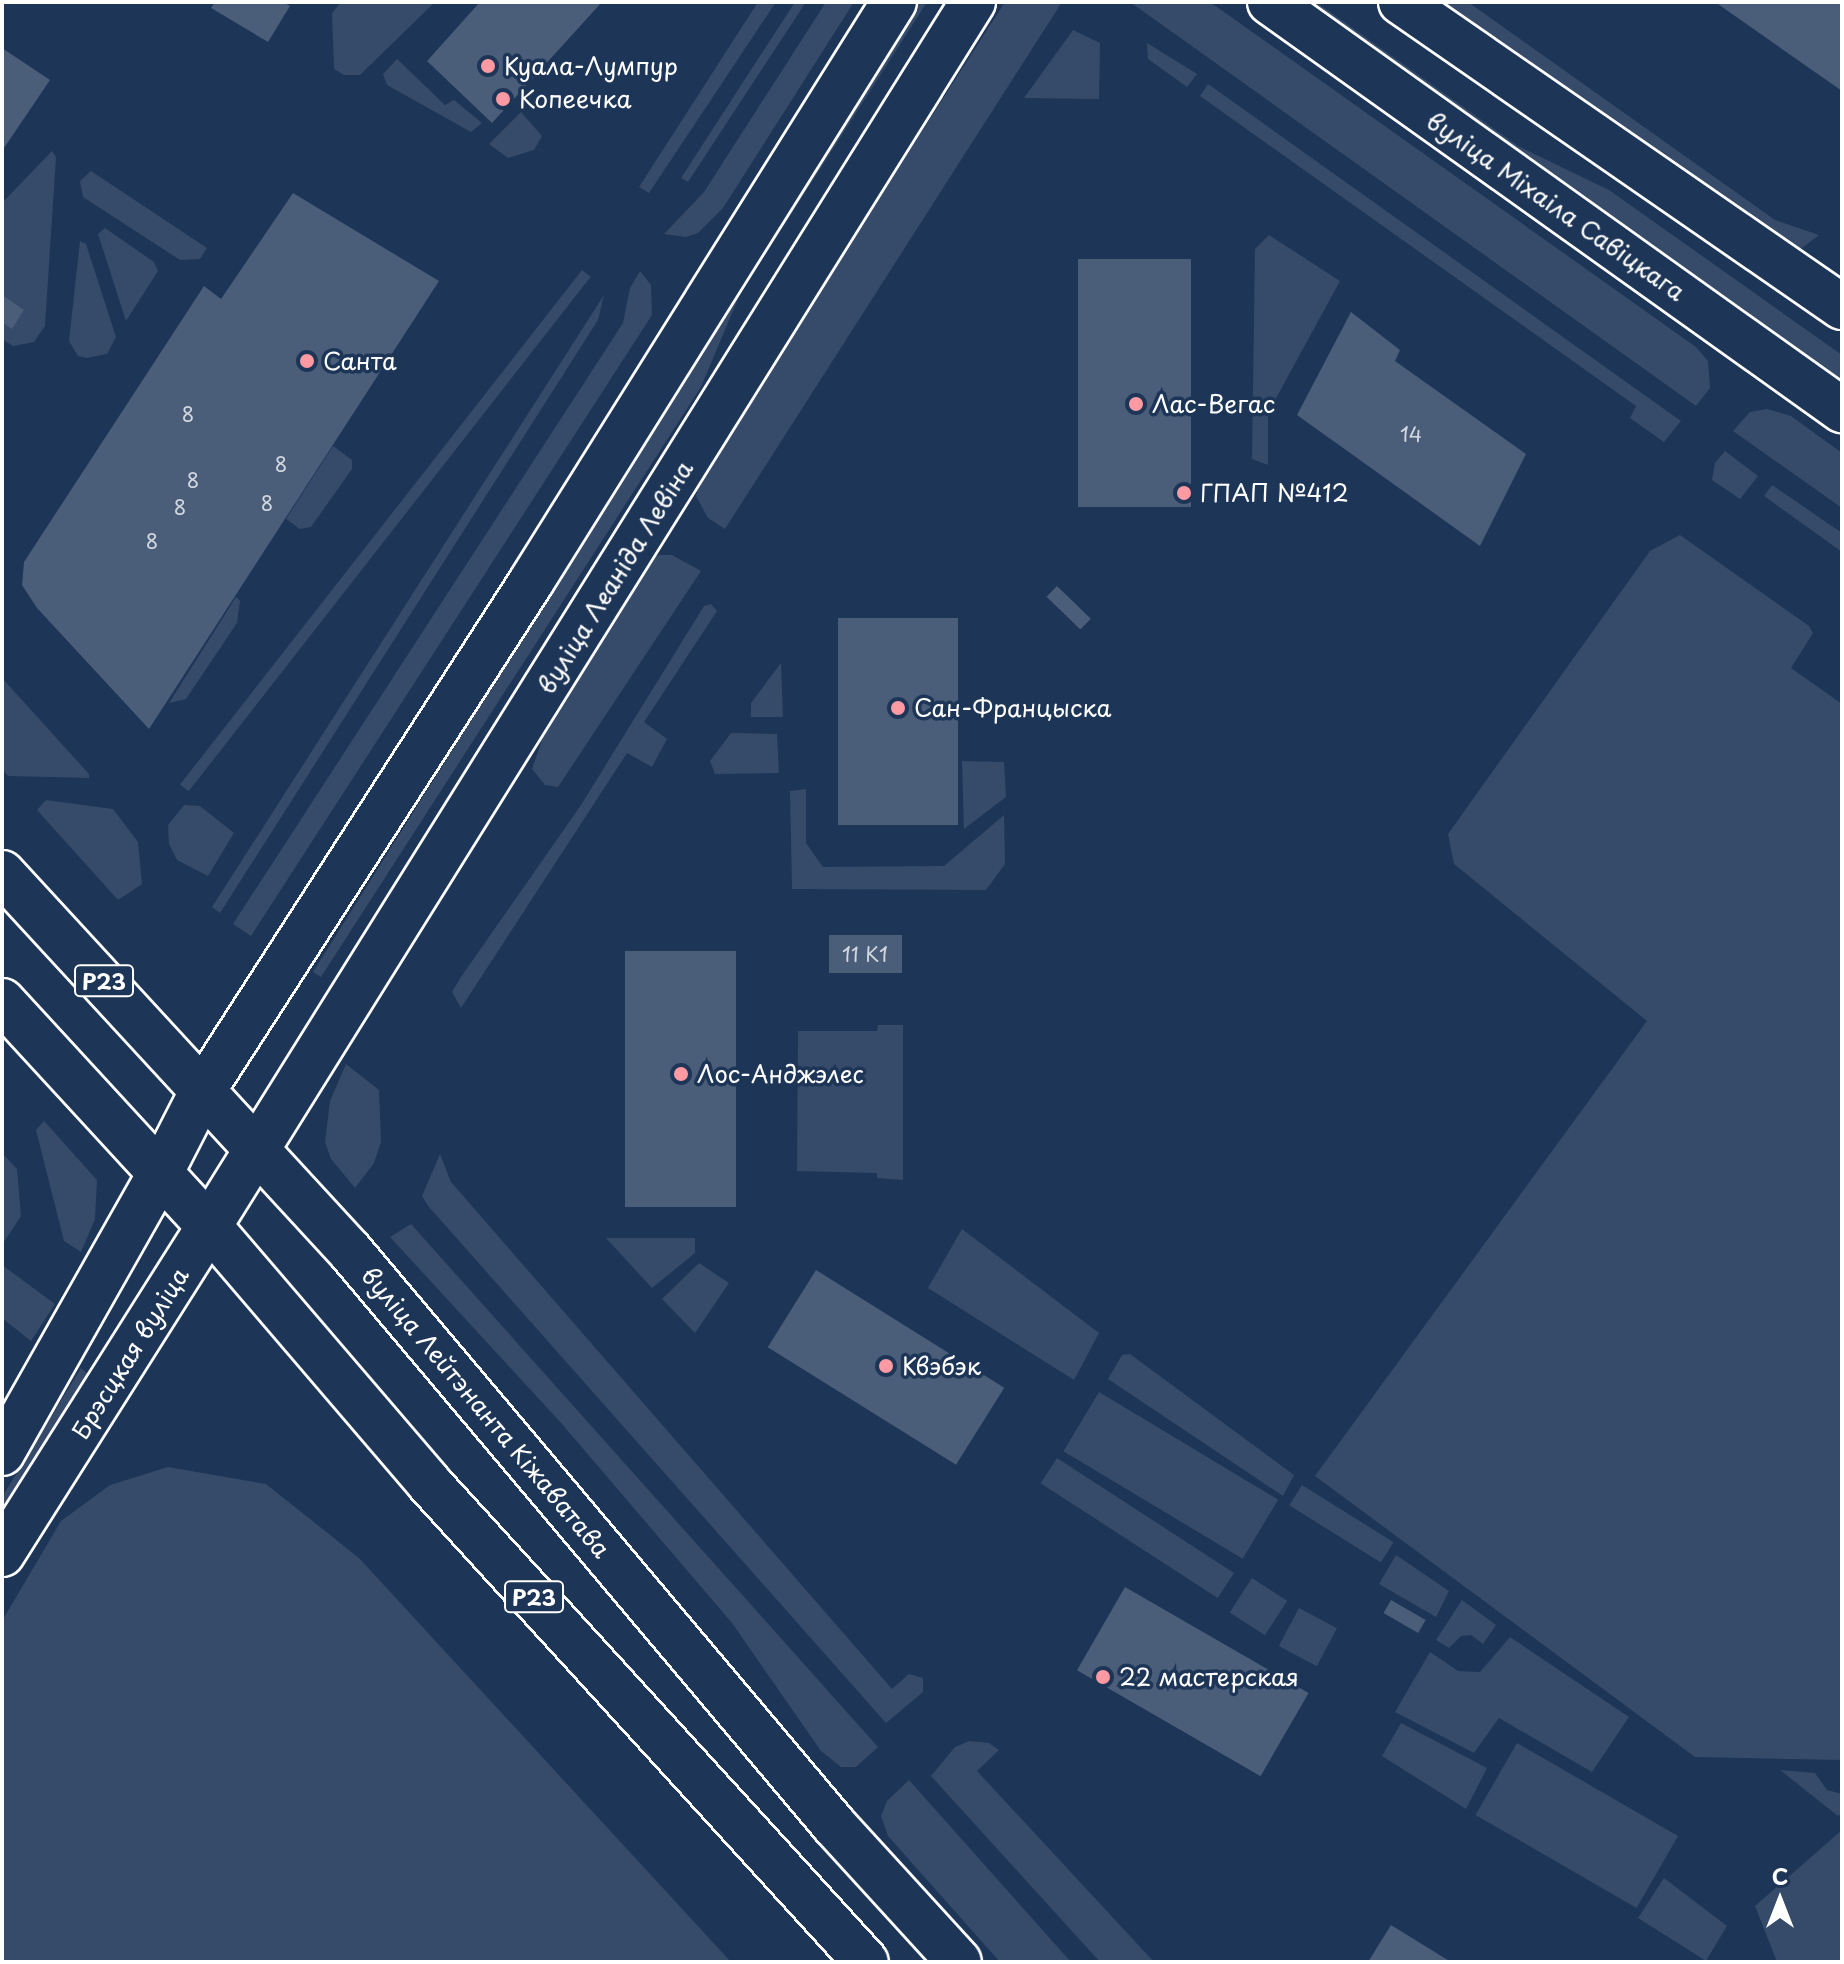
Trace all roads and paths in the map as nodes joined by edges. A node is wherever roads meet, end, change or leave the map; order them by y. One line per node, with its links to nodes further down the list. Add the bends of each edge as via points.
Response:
1 (894, 2): 9 (main road, via 531,582)
2 (973, 2): 10 (main road, вуліца Леаніда Левіна, via 435,870)
3 (1270, 2): 6 (main road, вуліца Міхаіла Савіцкага)
4 (1401, 2): 5 (main road)
5 (1842, 307)
6 (1842, 410)
7 (2, 873): 9 (main road, вуліца Лейтэнанта Кіжаватава / Р23)
8 (2, 1001): 11 (main road, Р23)
9 (202, 1092): 10 (main road, вуліца Лейтэнанта Кіжаватава / Р23); 11 (main road)
10 (254, 1150): 12 (main road, Брэсцкая вуліца); 16 (main road, вуліца Лейтэнанта Кіжаватава / Р23, via 350,1251 834,1825)
11 (161, 1172): 12 (main road, Р23); 13 (main road)
12 (209, 1226): 14 (main road, Брэсцкая вуліца); 15 (main road, Р23, via 429,1483)
13 (2, 1453)
14 (2, 1554)
15 (866, 1962)
16 (959, 1962)

